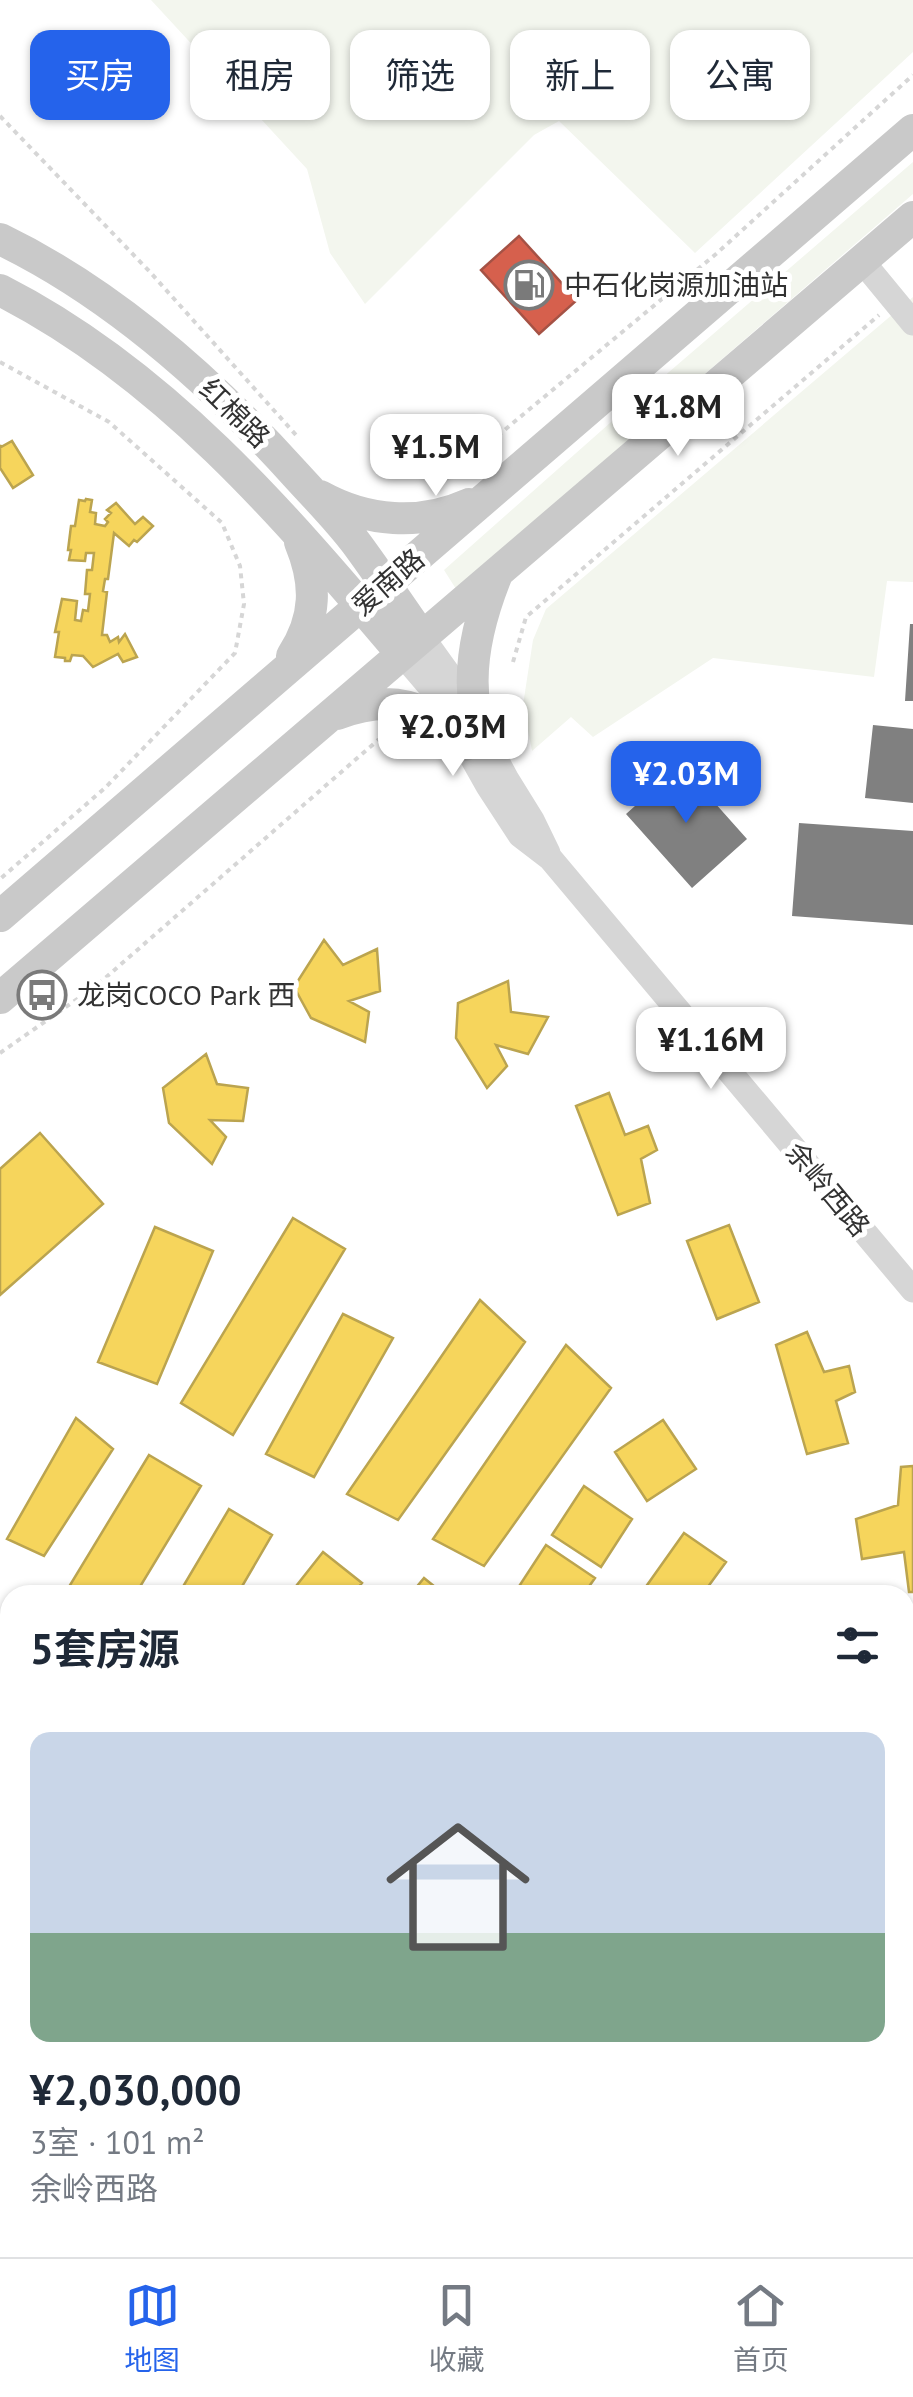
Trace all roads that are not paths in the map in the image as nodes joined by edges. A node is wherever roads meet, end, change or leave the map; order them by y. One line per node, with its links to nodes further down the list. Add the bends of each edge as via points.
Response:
1 (913, 130): 8 (main road, 爱南路)
2 (913, 217): 4 (main road)
3 (0, 239): 7 (main road, 红棉路, via 68,278 167,350)
4 (862, 261): 6 (street); 10 (main road)
5 (0, 290): 9 (main road, 红棉路, via 144,382)
6 (913, 323)
7 (310, 490): 8 (main road, via 339,507 396,520 452,512); 11 (main road, 红棉路, via 355,542)
8 (487, 496): 11 (main road, 爱南路)
9 (295, 528): 11 (main road, 红棉路); 13 (main road, via 307,557 313,606 307,632)
10 (498, 572): 12 (main road); 15 (main road, via 474,654)
11 (373, 595): 12 (main road, 红棉路); 13 (main road, 爱南路)
12 (412, 645): 14 (main road); 15 (street, 余岭西路, via 455,683)
13 (272, 682): 16 (main road, 爱南路)
14 (328, 717): 15 (main road, via 356,707 404,706); 17 (main road)
15 (475, 742): 18 (street, 余岭西路, via 532,820 550,858)
16 (0, 916)
17 (0, 998)
18 (913, 1290)

